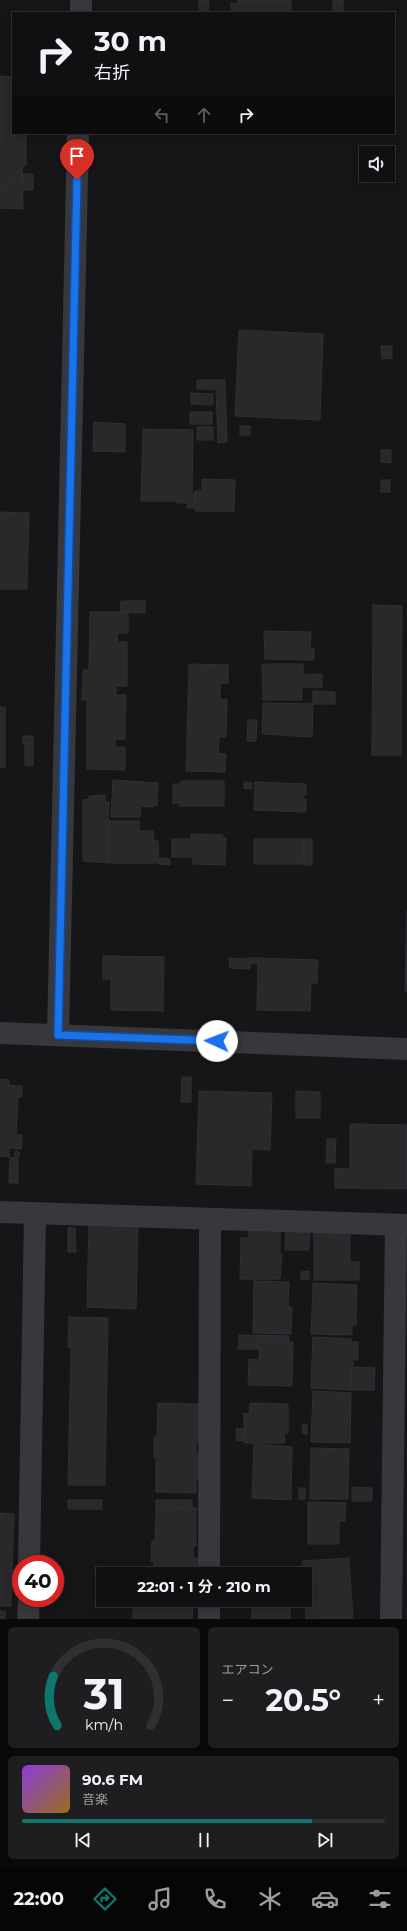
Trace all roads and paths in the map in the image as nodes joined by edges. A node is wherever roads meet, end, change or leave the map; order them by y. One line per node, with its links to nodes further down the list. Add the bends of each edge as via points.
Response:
1 (82, 0): 2 (street)
2 (81, 12)
3 (78, 134): 5 (street)
4 (0, 1033): 5 (street)
5 (58, 1035): 6 (street)
6 (407, 1048)
7 (0, 1212): 8 (street)
8 (36, 1214): 9 (street); 11 (street)
9 (210, 1220): 10 (street); 12 (street)
10 (401, 1225): 17 (street)
11 (29, 1555)
12 (209, 1567)
13 (29, 1607): 15 (street)
14 (209, 1607): 16 (street)
15 (28, 1619)
16 (208, 1619)
17 (391, 1619)

